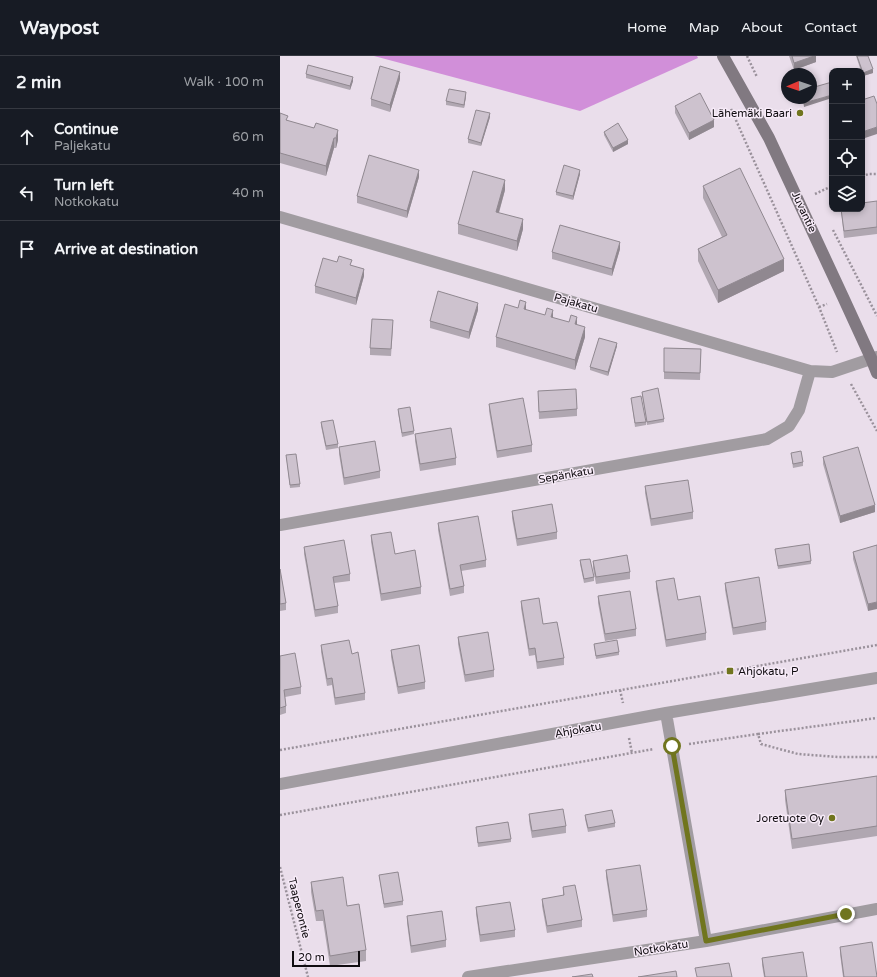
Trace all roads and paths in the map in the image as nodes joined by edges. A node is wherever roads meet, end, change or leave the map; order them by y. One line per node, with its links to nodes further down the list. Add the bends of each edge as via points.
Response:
1 (723, 56): 8 (main road, Juvantie, via 769,138)
2 (730, 107): 9 (path, via 819,307)
3 (877, 174): 4 (path)
4 (865, 175)
5 (829, 188): 6 (path)
6 (816, 194)
7 (280, 217): 10 (street, Pajakatu)
8 (874, 357): 9 (street, Pajakatu); 11 (main road, Juvantie)
9 (843, 368): 10 (street, Pajakatu, via 832,372); 12 (path)
10 (810, 371): 13 (street, Sepänkatu, via 799,410 789,426 767,439)
11 (877, 373)
12 (877, 431)
13 (280, 525)
14 (877, 645): 20 (path)
15 (877, 678): 16 (street, Ahjokatu)
16 (666, 714): 19 (street); 22 (street, Ahjokatu)
17 (877, 718): 18 (path)
18 (758, 734): 19 (path); 21 (path, via 761,744 798,754)
19 (672, 746): 23 (path); 26 (street)
20 (280, 750)
21 (877, 757)
22 (280, 784)
23 (280, 814)
24 (280, 867): 27 (path, Taaperontie)
25 (877, 909): 26 (street, Notkokatu)
26 (706, 941): 28 (street, Notkokatu)
27 (308, 977)
28 (468, 977)

